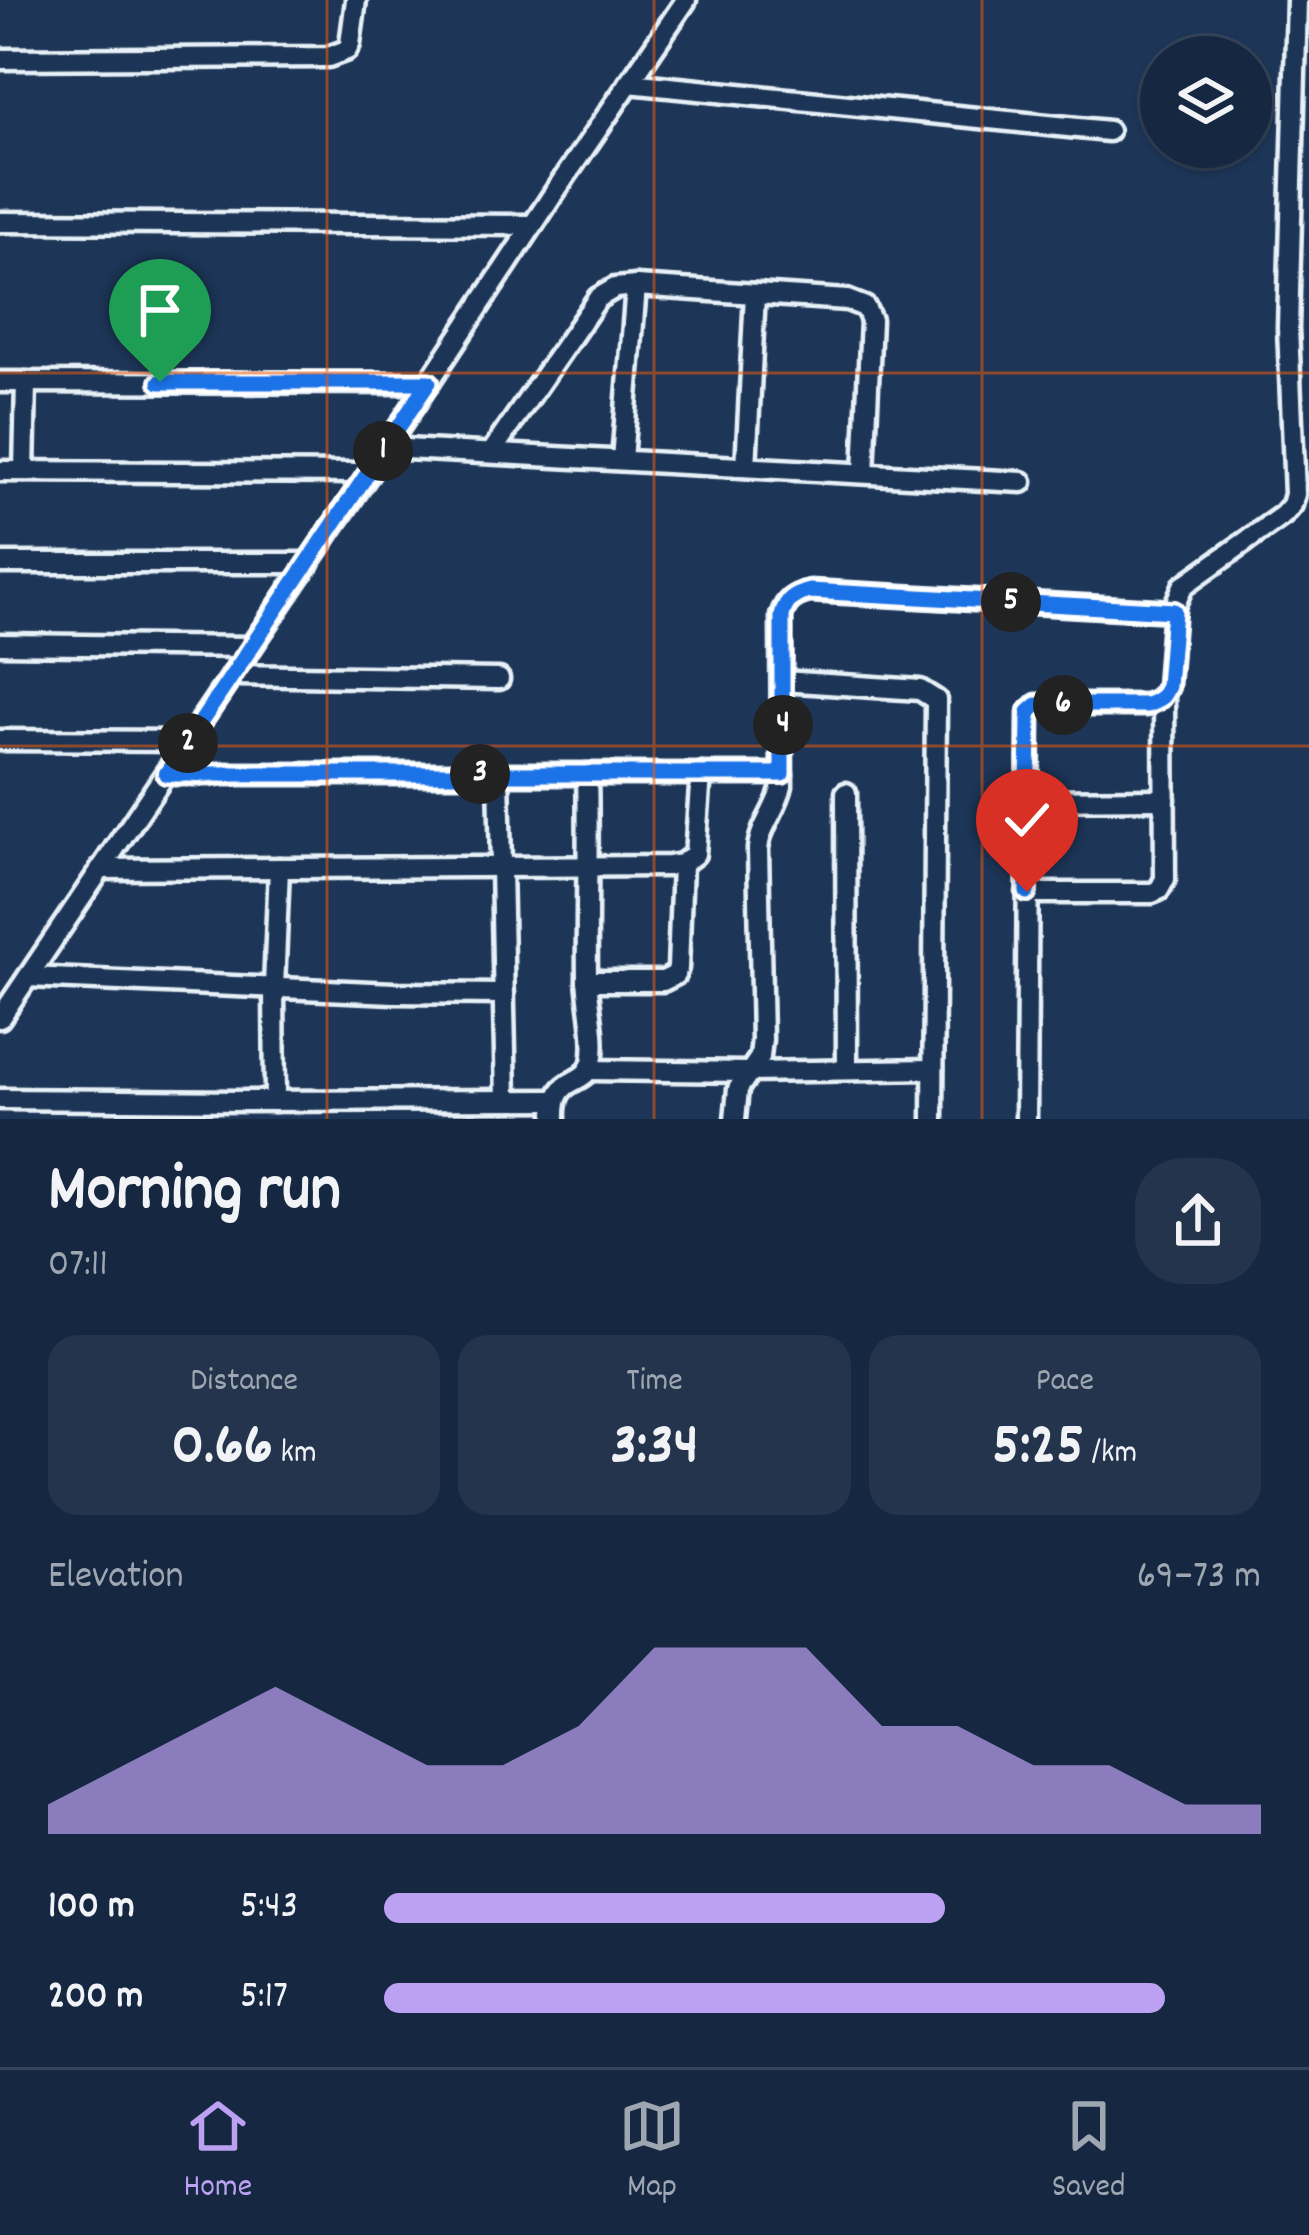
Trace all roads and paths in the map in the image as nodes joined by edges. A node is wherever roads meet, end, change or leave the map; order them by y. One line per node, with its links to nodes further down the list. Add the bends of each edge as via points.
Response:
1 (356, 0): 4 (street, via 350,44 328,57)
2 (686, 0): 5 (street)
3 (1297, 0): 25 (street, via 1292,505 1184,586)
4 (0, 59)
5 (629, 83): 6 (street); 8 (street)
6 (1108, 131)
7 (0, 222): 8 (street)
8 (533, 225): 13 (street)
9 (636, 286): 10 (street); 15 (street, via 598,298); 16 (street)
10 (754, 294): 17 (street); 21 (street, via 857,302 869,312)
11 (0, 382): 12 (street)
12 (26, 382): 13 (street); 19 (street)
13 (429, 382): 14 (street)
14 (386, 448): 15 (street); 20 (street)
15 (491, 454): 16 (street)
16 (622, 460): 17 (street)
17 (746, 467): 21 (street)
18 (0, 471): 19 (street)
19 (24, 471): 20 (street)
20 (369, 473): 24 (street)
21 (864, 473): 22 (street)
22 (1022, 482)
23 (0, 563): 24 (street)
24 (309, 563): 27 (street)
25 (1174, 611): 30 (street, via 810,591 784,608); 31 (street)
26 (0, 644): 27 (street)
27 (250, 647): 28 (street)
28 (232, 675): 29 (street); 33 (street)
29 (499, 679)
30 (782, 681): 38 (street); 53 (street, via 920,690 936,700)
31 (1164, 696): 40 (street); 41 (street, via 1146,705 1037,705 1028,721)
32 (0, 740): 33 (street)
33 (189, 741): 34 (street)
34 (166, 774): 35 (street); 46 (street)
35 (499, 774): 36 (street); 43 (street)
36 (587, 774): 37 (street); 44 (street)
37 (701, 774): 38 (street); 42 (street, via 694,854)
38 (782, 774): 56 (street, via 758,849 762,1039)
39 (846, 793): 55 (street)
40 (1165, 799): 41 (street); 47 (street, via 1159,890)
41 (1028, 800): 47 (street)
42 (682, 864): 44 (street); 49 (street, via 675,975)
43 (501, 867): 44 (street); 45 (street); 51 (street)
44 (589, 867): 49 (street)
45 (279, 868): 46 (street); 50 (street)
46 (100, 869): 48 (street)
47 (1027, 892): 63 (street)
48 (28, 977): 50 (street); 52 (street)
49 (587, 981): 54 (street)
50 (274, 986): 51 (street); 59 (street)
51 (504, 994): 58 (street)
52 (0, 1018)
53 (933, 1069): 55 (street); 62 (street)
54 (588, 1070): 56 (street); 60 (street, via 563,1086)
55 (847, 1070): 56 (street)
56 (749, 1072): 61 (street, via 738,1089)
57 (0, 1099): 59 (street)
58 (506, 1100): 59 (street); 60 (street)
59 (275, 1101)
60 (555, 1109)
61 (736, 1119)
62 (934, 1119)
63 (1026, 1119)

